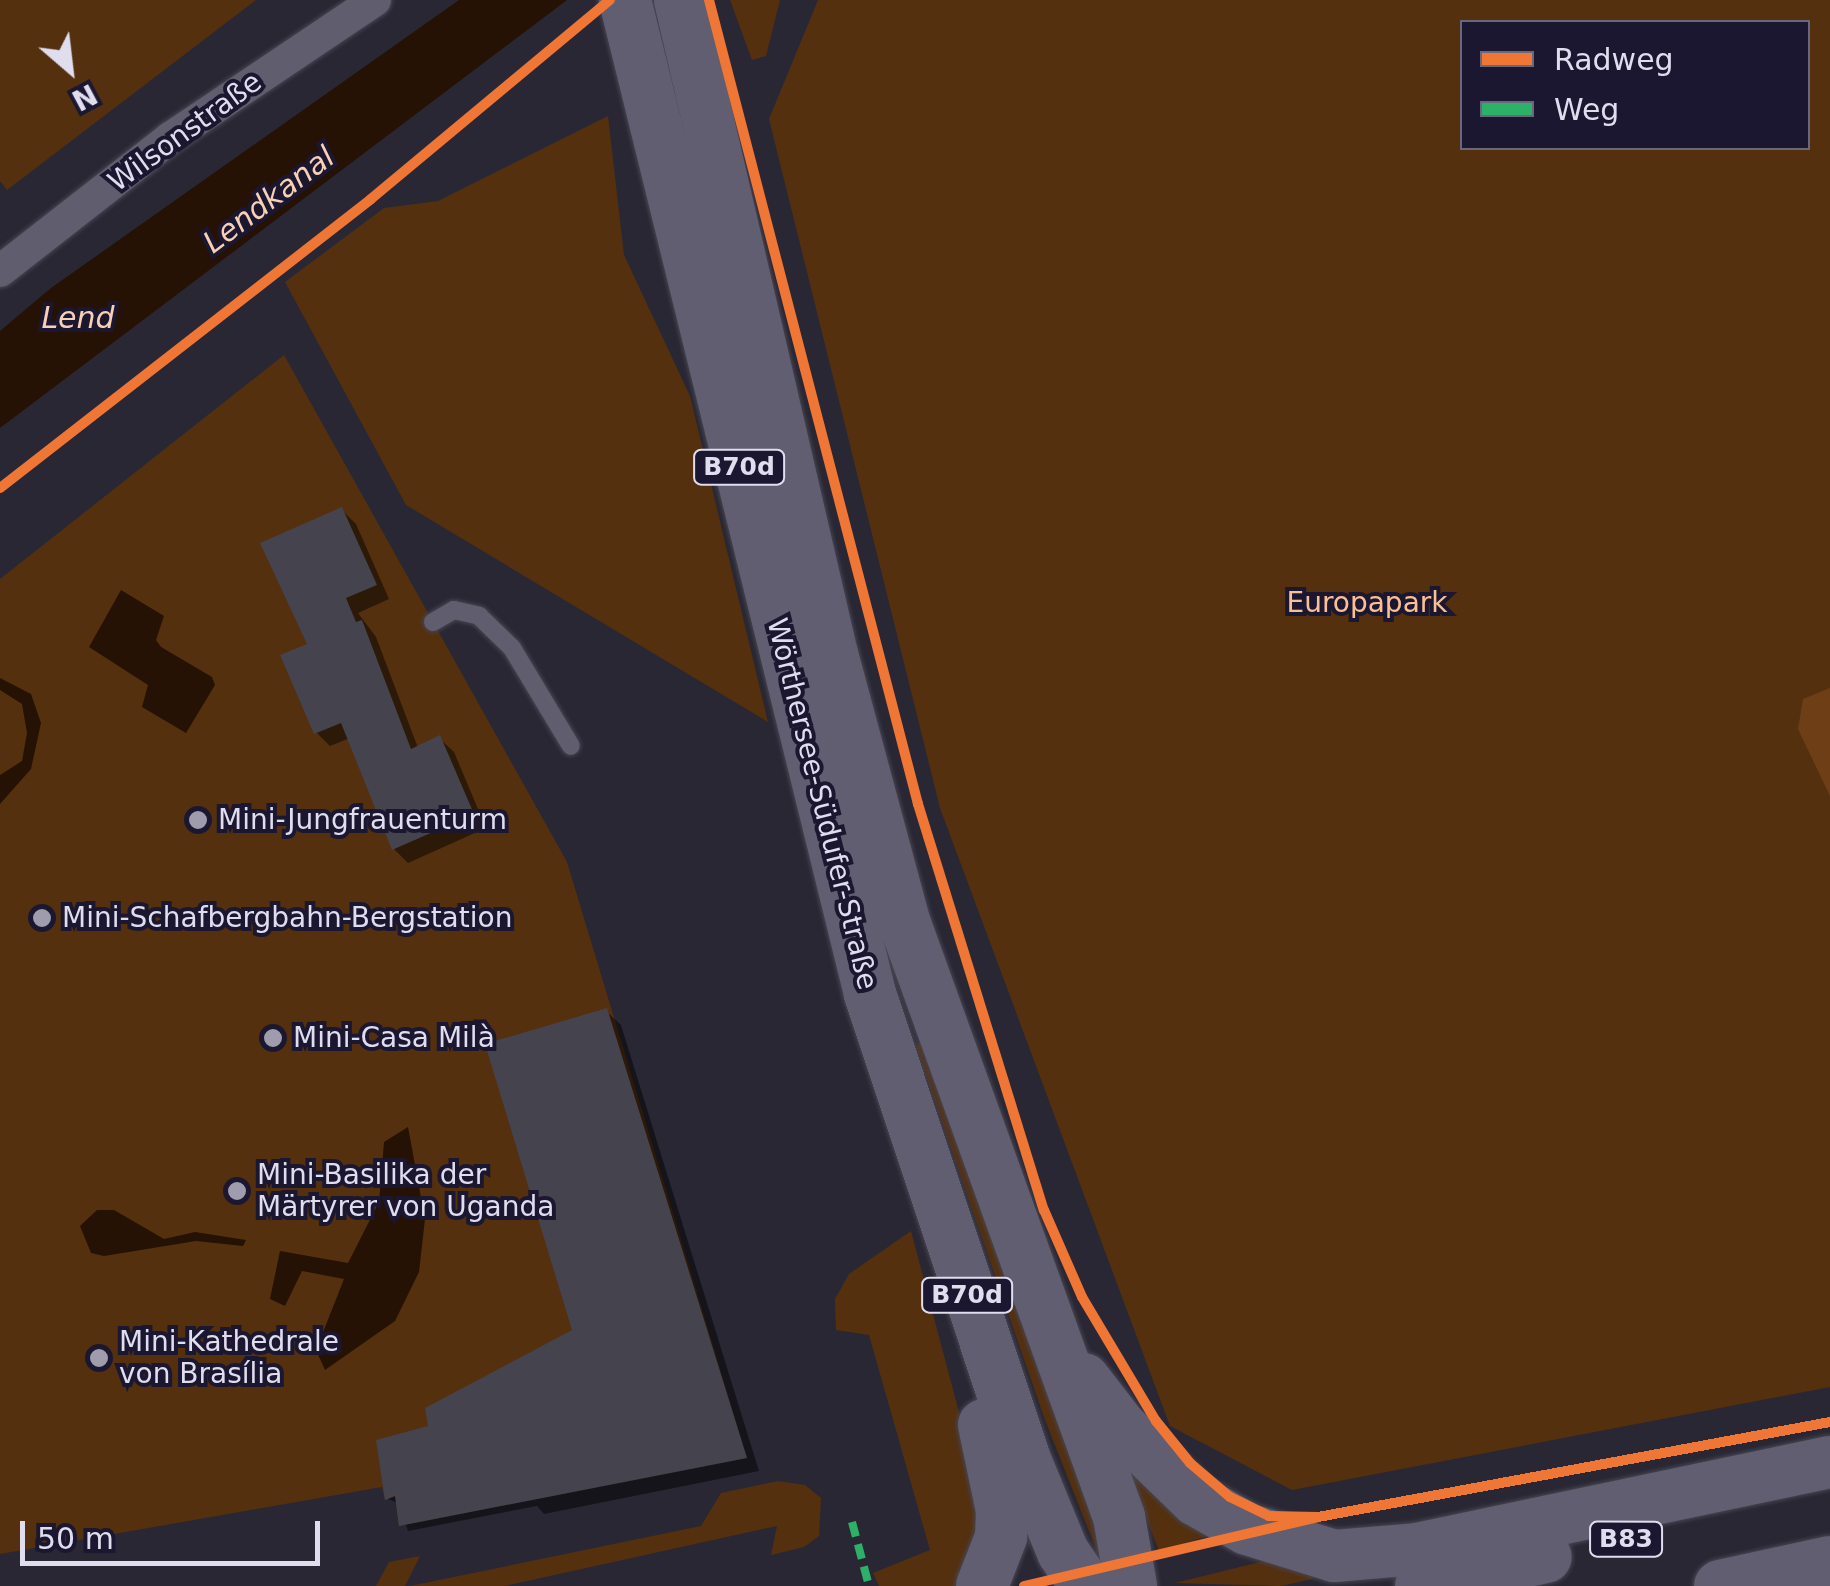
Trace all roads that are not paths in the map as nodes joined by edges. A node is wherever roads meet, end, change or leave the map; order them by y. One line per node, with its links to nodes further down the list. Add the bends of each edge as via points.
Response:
1 (374, 0): 5 (street, Wilsonstraße, via 170,138)
2 (625, 0): 4 (main road, Wörthersee-Südufer-Straße / B70d)
3 (680, 0): 4 (main road, Wörthersee-Südufer-Straße / B70d)
4 (681, 104): 8 (main road, Wörthersee-Südufer-Straße / B70d, via 768,593); 9 (main road, Wörthersee-Südufer-Straße / B70d, via 904,921)
5 (0, 271)
6 (433, 622): 7 (lane, via 454,610 479,616 512,648)
7 (571, 746)
8 (870, 994): 13 (main road, via 914,1186 998,1482 1001,1537); 14 (main road, Wörthersee-Südufer-Straße / B70d, via 1017,1438 1063,1552)
9 (1053, 1338): 10 (main road, via 1120,1427 1196,1500 1247,1529 1334,1556 1417,1548); 15 (main road, Wörthersee-Südufer-Straße / B70d, via 1120,1517)
10 (1830, 1462)
11 (1830, 1492): 16 (main road, B83)
12 (1830, 1563): 17 (main road); 18 (main road)
13 (982, 1586)
14 (1086, 1586)
15 (1131, 1586)
16 (1421, 1586)
17 (1720, 1586)
18 (1767, 1586)

